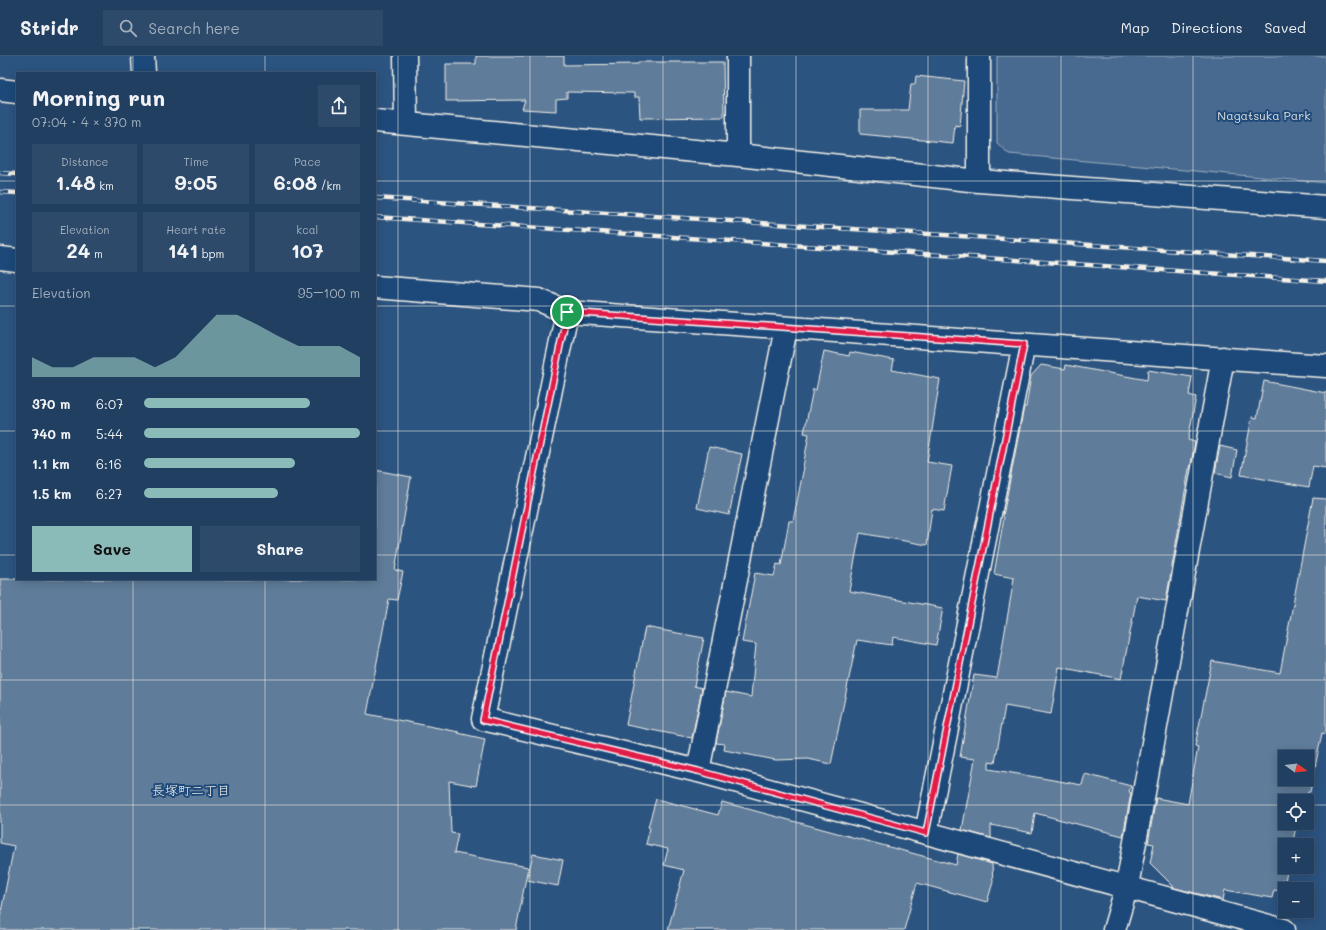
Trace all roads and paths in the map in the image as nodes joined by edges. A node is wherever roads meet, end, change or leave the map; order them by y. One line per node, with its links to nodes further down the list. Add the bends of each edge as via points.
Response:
1 (144, 56): 5 (street)
2 (405, 56): 9 (street)
3 (738, 56): 10 (street)
4 (979, 56): 11 (street)
5 (144, 72)
6 (0, 90): 7 (street)
7 (16, 92)
8 (376, 121): 9 (street)
9 (406, 123): 10 (street)
10 (738, 155): 11 (street)
11 (979, 181): 12 (street)
12 (1326, 207)
13 (0, 258): 14 (street)
14 (16, 260)
15 (376, 287): 16 (street, via 539,300)
16 (567, 312): 17 (street); 21 (street, via 483,720)
17 (786, 328): 18 (street); 21 (street)
18 (1024, 344): 19 (street); 22 (street)
19 (1223, 358): 20 (street); 23 (street)
20 (1326, 366)
21 (698, 771): 22 (street)
22 (926, 833): 23 (street)
23 (1127, 886): 24 (street); 25 (street)
24 (1114, 930)
25 (1284, 930)

